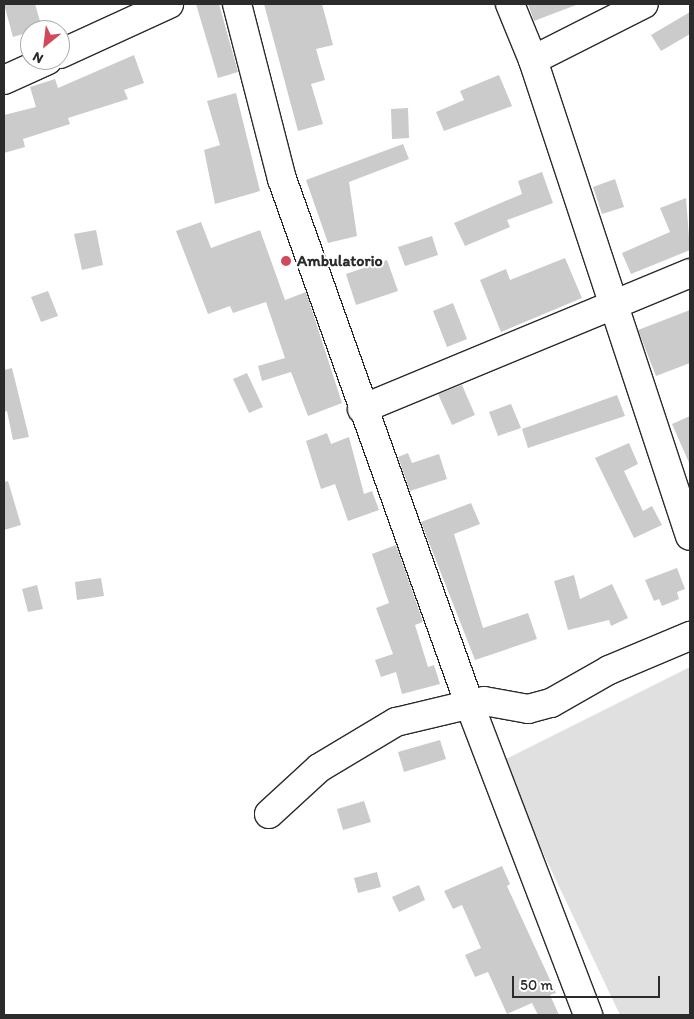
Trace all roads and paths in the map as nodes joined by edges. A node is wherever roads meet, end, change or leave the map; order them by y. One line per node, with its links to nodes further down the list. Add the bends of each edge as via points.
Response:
1 (169, 4): 5 (street)
2 (237, 4): 11 (street, via 282,179)
3 (510, 4): 6 (street)
4 (644, 4): 6 (street)
5 (70, 49)
6 (533, 60): 10 (street)
7 (26, 70): 8 (street)
8 (4, 80)
9 (690, 273): 10 (street)
10 (611, 305): 11 (street); 12 (street)
11 (362, 408): 14 (street)
12 (690, 536)
13 (690, 636): 14 (street, via 609,670 551,703 528,709 484,700)
14 (469, 702): 15 (street, via 420,713 372,733 319,768); 16 (street)
15 (269, 814)
16 (588, 1015)

